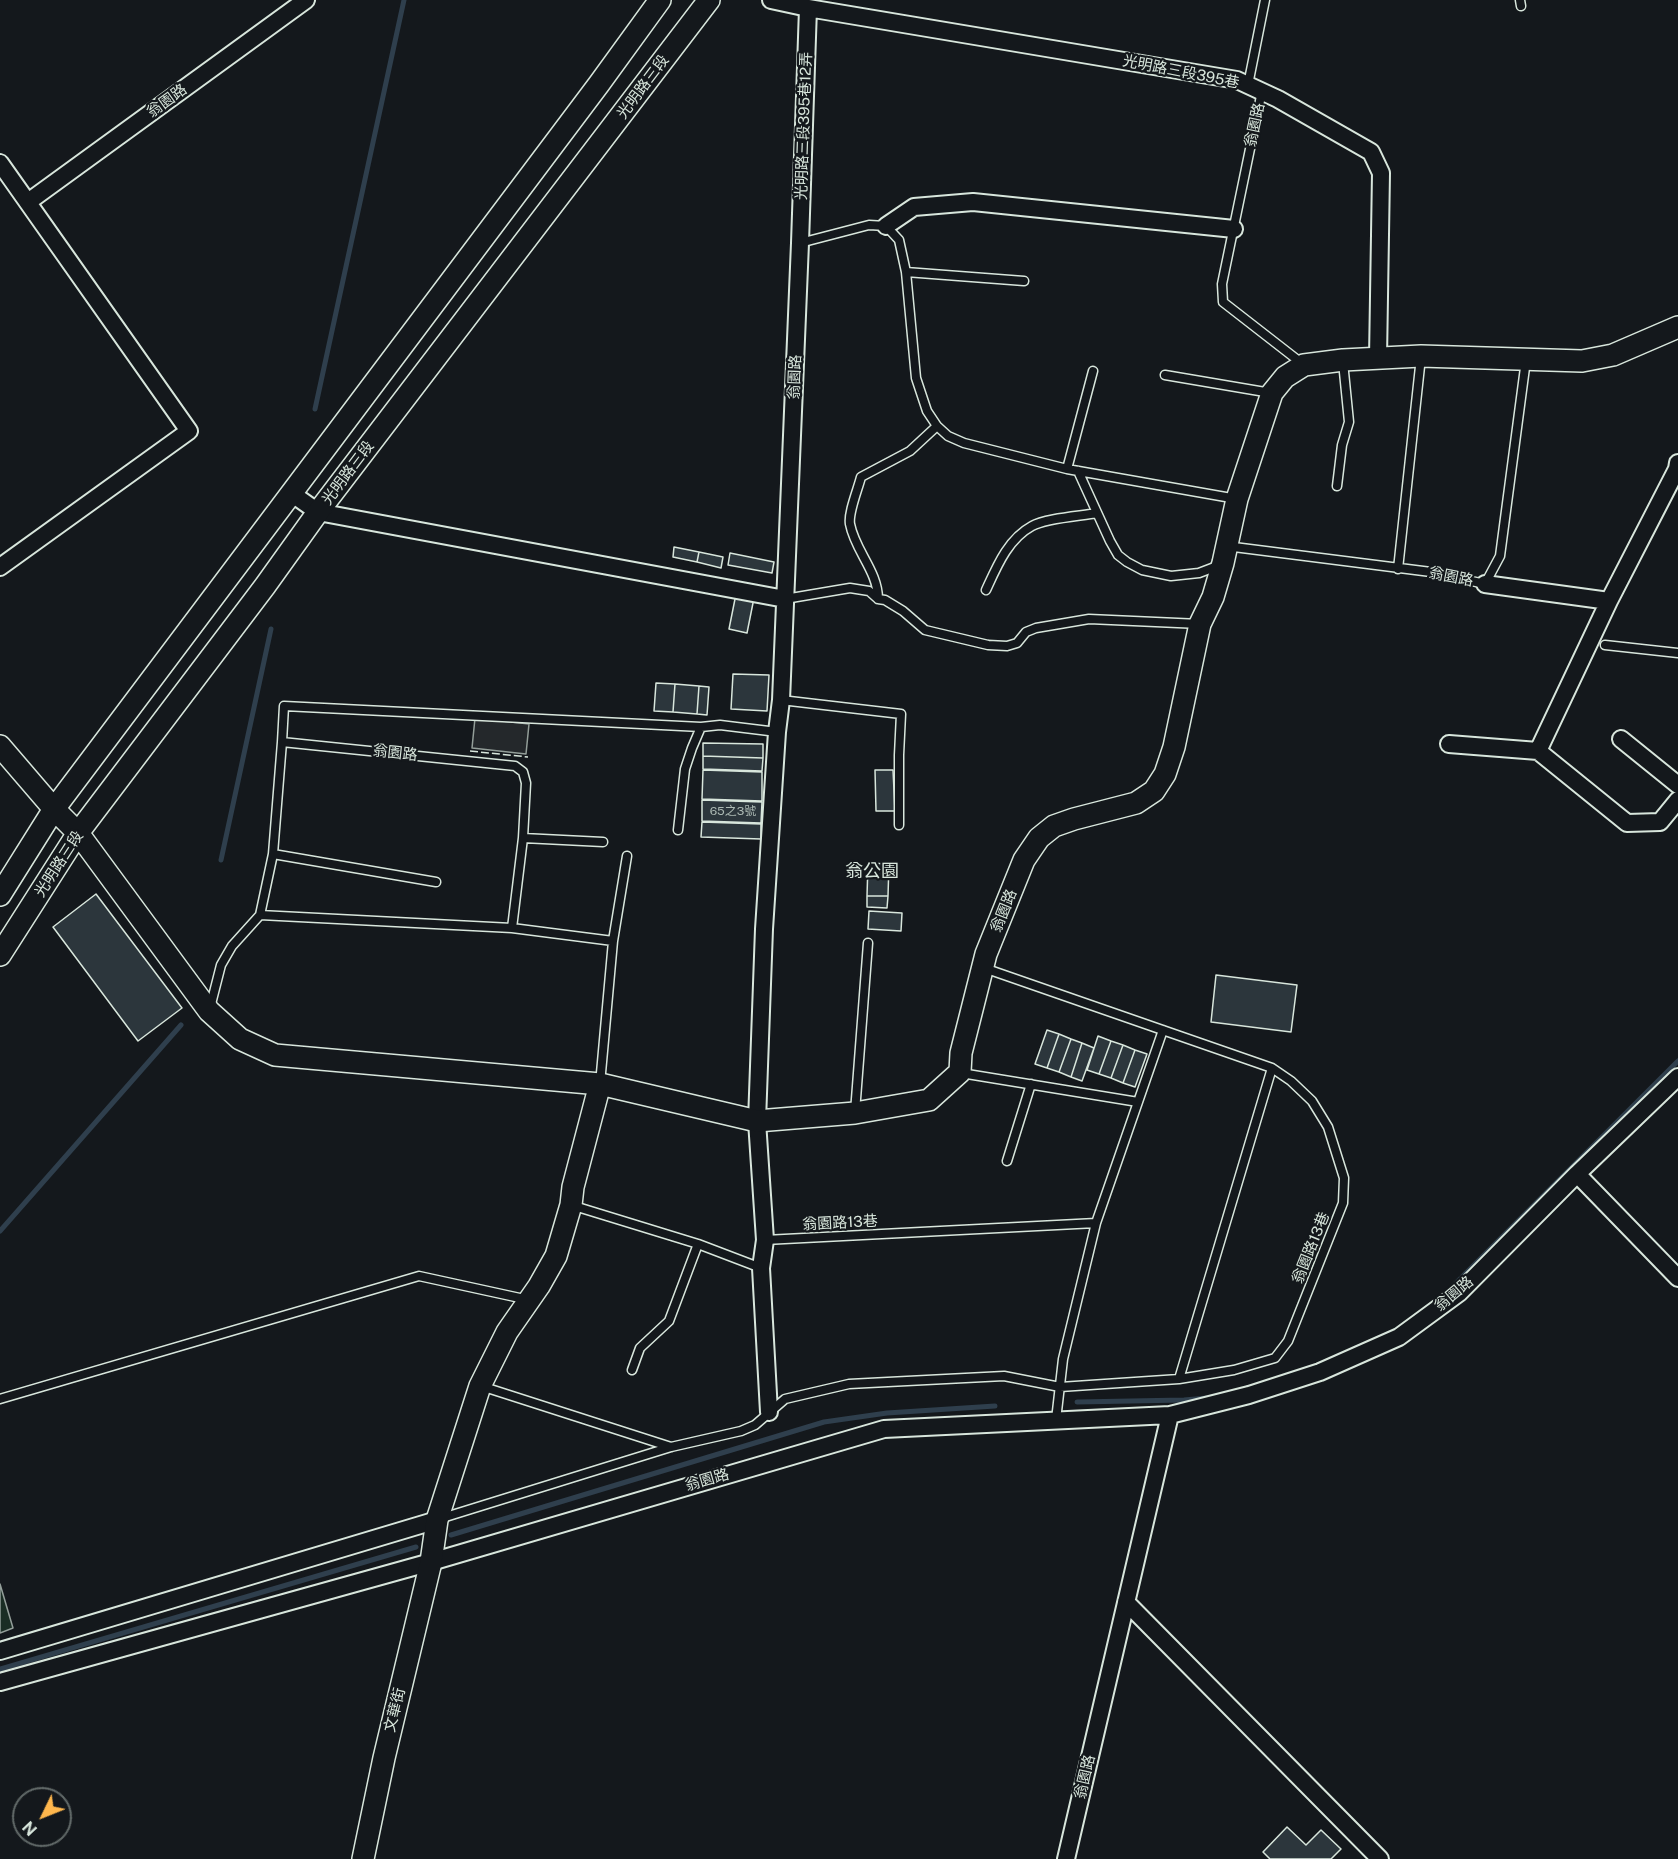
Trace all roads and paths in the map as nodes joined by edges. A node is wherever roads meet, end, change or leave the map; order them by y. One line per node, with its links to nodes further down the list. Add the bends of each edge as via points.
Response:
1 (306, 0): 9 (street, 翁園路)
2 (660, 0): 29 (street)
3 (708, 0): 31 (street, 光明路三段)
4 (771, 0): 6 (street, 光明路三段395巷)
5 (1265, 0): 7 (lane, 翁園路)
6 (808, 9): 7 (street, 光明路三段395巷, via 1237,80); 12 (street, 光明路三段395巷12弄)
7 (1255, 88): 11 (lane, 翁園路); 17 (street, 光明路三段395巷, via 1371,153 1381,173)
8 (0, 163): 9 (street)
9 (28, 202): 34 (street, via 189,431)
10 (886, 226): 11 (street, via 914,207 973,202); 12 (lane, via 868,225); 13 (lane, via 899,240)
11 (1234, 229): 20 (lane, 翁園路, via 1222,302)
12 (800, 243): 38 (street, 翁園路)
13 (906, 272): 14 (lane); 24 (lane, via 916,378 927,411)
14 (1024, 281)
15 (1678, 327): 19 (street, via 1602,357 1582,361)
16 (1421, 356): 17 (street); 19 (street); 35 (lane)
17 (1378, 358): 18 (street)
18 (1343, 360): 20 (street); 28 (lane, via 1349,422)
19 (1526, 360): 36 (lane, 翁園路, via 1500,556)
20 (1304, 365): 23 (street, 翁園路)
21 (1093, 371): 26 (lane)
22 (1165, 375): 23 (lane)
23 (1272, 393): 30 (street, 翁園路)
24 (937, 426): 26 (lane, via 964,443); 39 (lane, via 910,451 861,477 850,522 873,573)
25 (1678, 463): 40 (street)
26 (1067, 469): 27 (lane)
27 (1078, 471): 30 (lane); 32 (lane)
28 (1337, 486)
29 (291, 493): 31 (street); 54 (street)
30 (1237, 499): 33 (street, 翁園路)
31 (318, 512): 38 (street); 57 (street, 光明路三段)
32 (1097, 513): 33 (lane, via 1118,555 1142,570 1171,576 1199,573); 37 (lane, via 1033,525 1015,539 998,562)
33 (1224, 555): 35 (lane, 翁園路); 41 (street, 翁園路, via 1213,597)
34 (0, 567)
35 (1398, 569): 36 (lane, 翁園路)
36 (1485, 584): 40 (street)
37 (986, 590)
38 (785, 598): 39 (lane, via 850,588 869,591); 44 (street, 翁園路)
39 (878, 599): 41 (lane, via 903,611 925,630 988,645 1007,646 1036,628 1089,620)
40 (1609, 601): 51 (street)
41 (1200, 624): 69 (street, 翁園路, via 1174,747 1160,782 1136,803 1054,826 1039,838 1024,860)
42 (1605, 645): 43 (lane)
43 (1678, 653)
44 (781, 700): 46 (street, 翁園路); 55 (lane, via 901,714)
45 (701, 727): 46 (lane, via 720,724); 48 (lane, via 284,706); 56 (lane, via 686,769)
46 (777, 732): 79 (street, 翁園路)
47 (1620, 739): 52 (street)
48 (282, 742): 58 (lane, 翁園路, via 515,766 523,772 526,783); 60 (lane)
49 (1449, 744): 51 (street)
50 (0, 746): 54 (street)
51 (1538, 751): 53 (street, via 1627,823 1660,822)
52 (1678, 785)
53 (1678, 800)
54 (54, 809): 57 (street); 63 (street)
55 (899, 825)
56 (678, 830)
57 (78, 833): 68 (street, 光明路三段); 70 (street)
58 (523, 838): 59 (lane); 65 (lane, 翁園路)
59 (603, 842)
60 (273, 854): 62 (lane); 64 (lane)
61 (627, 856): 66 (lane)
62 (436, 882)
63 (0, 895)
64 (260, 915): 65 (lane); 70 (lane, via 232,946 221,965)
65 (512, 928): 66 (lane)
66 (613, 941): 75 (lane)
67 (868, 943): 78 (lane)
68 (0, 955)
69 (983, 968): 71 (lane, 翁園路13巷); 73 (street, 翁園路, via 961,1053)
70 (209, 1011): 75 (street, via 240,1039 275,1055)
71 (1163, 1030): 72 (lane, 翁園路13巷); 77 (lane)
72 (1272, 1068): 90 (lane); 90 (lane, 翁園路13巷, via 1312,1101 1328,1127 1344,1179 1343,1203 1288,1341 1275,1358)
73 (960, 1072): 76 (lane); 78 (street, via 929,1101)
74 (1678, 1077): 81 (street, 翁園路)
75 (600, 1084): 79 (street); 82 (street)
76 (1031, 1084): 77 (lane); 80 (lane)
77 (1138, 1102): 83 (lane)
78 (855, 1113): 79 (street)
79 (757, 1121): 84 (street, 翁園路)
80 (1007, 1161)
81 (1577, 1174): 87 (street); 95 (street, 翁園路, via 1459,1293 1399,1337 1320,1372 1249,1395)
82 (571, 1205): 85 (lane); 88 (street, via 556,1256)
83 (1096, 1223): 84 (lane, 翁園路13巷); 92 (lane)
84 (765, 1240): 86 (street, 翁園路)
85 (698, 1244): 86 (lane); 89 (lane, via 669,1321 640,1348)
86 (761, 1268): 94 (street, 翁園路)
87 (1678, 1278)
88 (529, 1300): 91 (street, via 507,1332); 93 (lane, via 419,1276)
89 (632, 1370)
90 (1179, 1379): 92 (lane, 翁園路13巷)
91 (480, 1386): 97 (lane); 98 (street)
92 (1060, 1387): 94 (lane, 翁園路13巷, via 1004,1376 849,1384 785,1399); 96 (lane)
93 (0, 1399)
94 (769, 1412): 97 (lane, 翁園路13巷, via 741,1431)
95 (1170, 1414): 96 (street, 翁園路); 100 (street, 翁園路)
96 (1056, 1420): 99 (street, 翁園路, via 884,1429)
97 (671, 1447): 98 (lane, 翁園路13巷)
98 (437, 1520): 99 (street); 101 (street)
99 (431, 1562): 102 (street, 翁園路); 103 (street, 文華街)
100 (1126, 1602): 104 (street, 翁園路); 105 (street)
101 (0, 1652)
102 (0, 1682)
103 (363, 1859)
104 (1066, 1859)
105 (1380, 1859)

